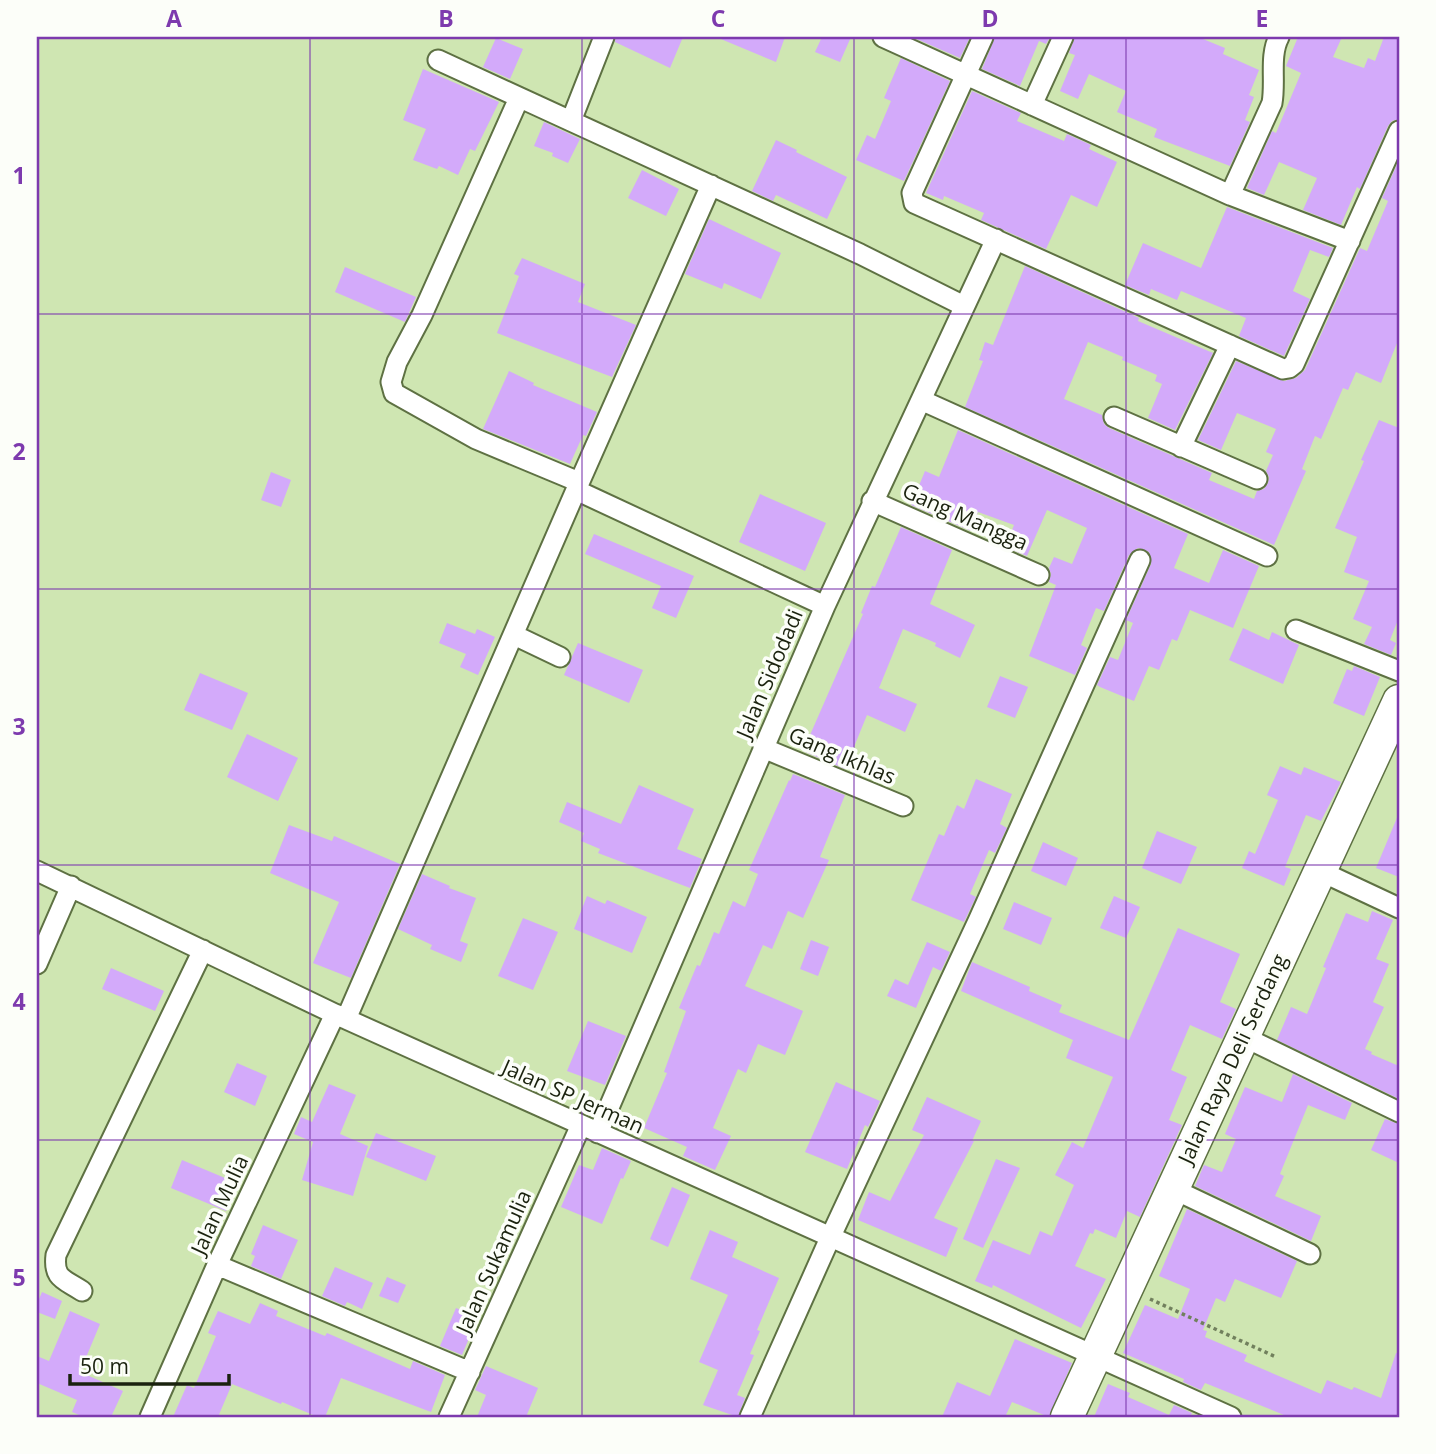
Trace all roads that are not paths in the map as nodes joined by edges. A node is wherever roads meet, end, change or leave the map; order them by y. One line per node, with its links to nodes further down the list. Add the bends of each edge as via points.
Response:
1 (604, 37): 10 (street)
2 (883, 37): 7 (street)
3 (983, 37): 7 (street)
4 (1063, 37): 9 (street)
5 (1279, 37): 13 (street, via 1273,50 1272,103)
6 (438, 60): 8 (street)
7 (966, 75): 9 (street); 14 (street, via 912,198 920,208)
8 (519, 98): 10 (street); 22 (street, via 391,382 394,393)
9 (1032, 105): 13 (street)
10 (571, 121): 12 (street)
11 (1399, 131): 15 (street)
12 (711, 186): 16 (street); 22 (street, Jalan Mulia)
13 (1230, 195): 15 (street)
14 (996, 239): 16 (street, Jalan Sidodadi); 17 (street)
15 (1350, 242): 17 (street, via 1294,364 1283,369)
16 (964, 306): 18 (street, Jalan Sidodadi)
17 (1230, 345): 20 (street)
18 (921, 400): 23 (street, Jalan Sidodadi); 24 (street)
19 (1114, 417): 20 (street)
20 (1181, 447): 21 (street)
21 (1256, 479)
22 (577, 486): 27 (street); 29 (street, Jalan Mulia)
23 (872, 501): 26 (street, Gang Mangga); 27 (street, Jalan Sidodadi)
24 (1267, 556)
25 (1140, 560): 46 (street)
26 (1039, 575)
27 (825, 606): 33 (street, Jalan Sidodadi)
28 (1296, 630): 31 (street)
29 (514, 635): 30 (street); 41 (street, Jalan Mulia)
30 (560, 657)
31 (1399, 671)
32 (1399, 701): 36 (main road, Jalan Raya Deli Serdang)
33 (763, 748): 34 (street, Gang Ikhlas); 44 (street, Jalan Sidodadi)
34 (903, 806)
35 (37, 871): 37 (street, Jalan SP Jerman)
36 (1320, 871): 38 (street); 42 (main road, Jalan Raya Deli Serdang)
37 (71, 887): 39 (street, Jalan SP Jerman); 40 (street)
38 (1399, 908)
39 (203, 950): 41 (street, Jalan SP Jerman); 49 (street, via 57,1255 56,1273)
40 (37, 964)
41 (340, 1016): 44 (street, Jalan SP Jerman); 48 (street, Jalan Mulia)
42 (1244, 1037): 43 (street); 45 (main road, Jalan Raya Deli Serdang)
43 (1399, 1112)
44 (590, 1129): 46 (street, Jalan SP Jerman); 51 (street, Jalan Sukamulia)
45 (1173, 1189): 47 (street); 50 (main road, Jalan Raya Deli Serdang)
46 (830, 1238): 50 (street, Jalan SP Jerman); 54 (street)
47 (1310, 1254)
48 (217, 1265): 51 (street); 52 (street, Jalan Mulia)
49 (82, 1291)
50 (1095, 1356): 55 (main road, Jalan Raya Deli Serdang); 56 (street, Jalan SP Jerman)
51 (470, 1372): 53 (street, Jalan Sukamulia)
52 (150, 1417)
53 (449, 1417)
54 (750, 1417)
55 (1067, 1417)
56 (1231, 1417)

